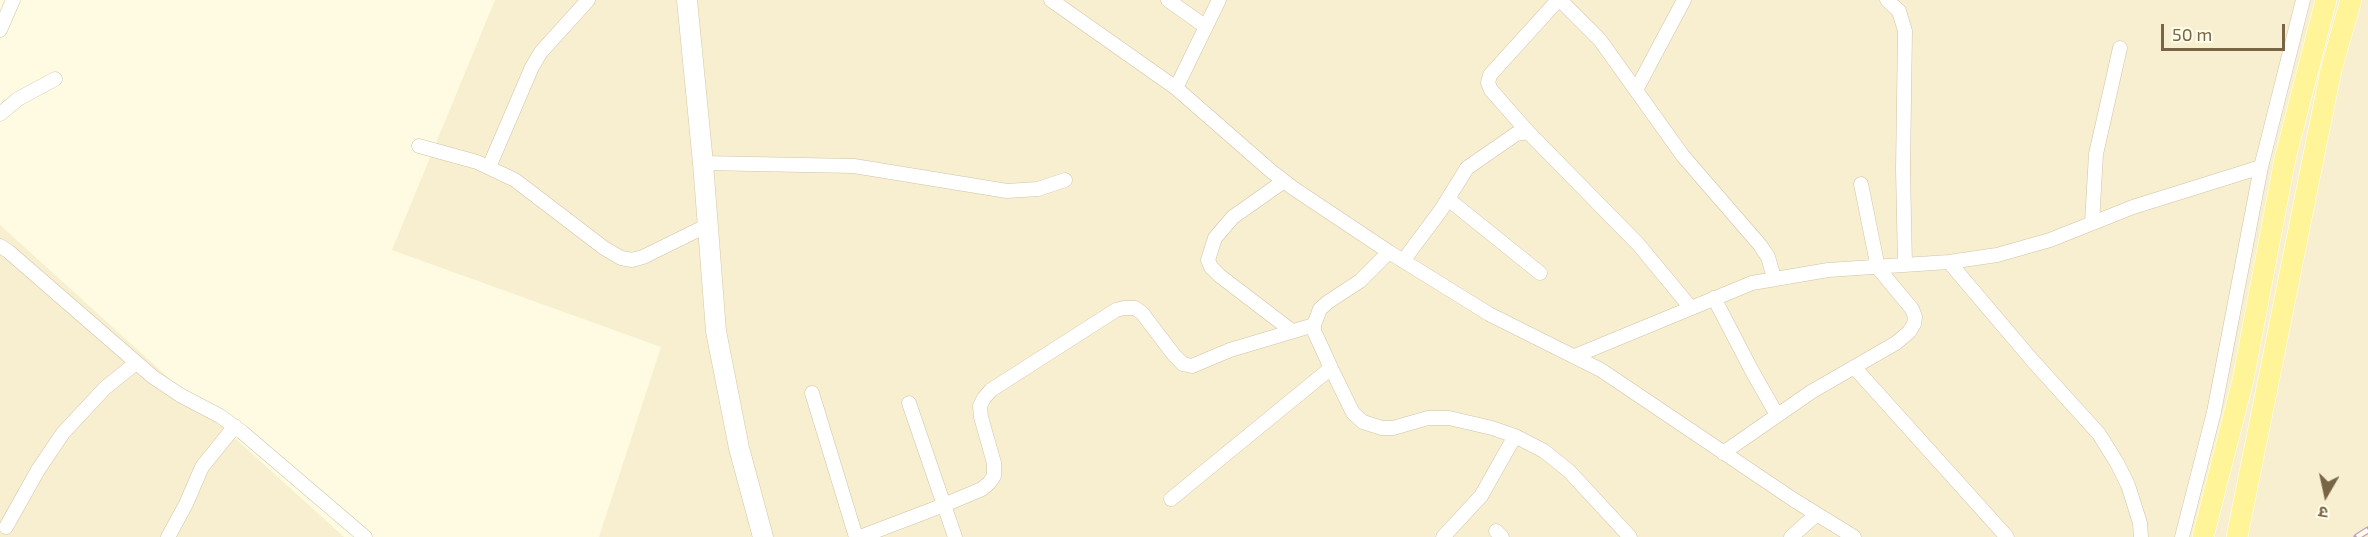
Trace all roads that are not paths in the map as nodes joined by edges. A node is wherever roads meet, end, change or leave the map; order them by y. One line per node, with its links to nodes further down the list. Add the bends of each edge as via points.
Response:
1 (13, 0): 13 (street)
2 (588, 0): 23 (street, via 532,67)
3 (687, 0): 22 (main road)
4 (1051, 0): 17 (street)
5 (1168, 0): 14 (street)
6 (1219, 0): 14 (street)
7 (1559, 0): 18 (street, via 1600,40); 20 (street, via 1490,75 1488,83)
8 (1684, 0): 18 (street)
9 (1887, 0): 35 (street, via 1899,11 1905,31)
10 (2303, 0): 24 (street)
11 (2326, 0): 69 (main road, via 2285,159 2243,380)
12 (2351, 0): 70 (main road, via 2326,93)
13 (2, 21)
14 (1206, 27): 17 (street)
15 (2120, 48): 29 (street, via 2096,154)
16 (55, 78): 19 (street)
17 (1176, 88): 26 (street)
18 (1636, 90): 38 (street, via 1683,156 1760,245)
19 (0, 114)
20 (1527, 132): 28 (street, via 1516,134 1474,162); 40 (street, via 1638,244)
21 (419, 146): 23 (street)
22 (703, 163): 25 (street, via 854,166 1007,191 1038,189); 30 (main road)
23 (489, 167): 30 (street, via 524,186 621,258 643,257)
24 (2261, 167): 29 (street); 68 (street, via 2214,412)
25 (1065, 180)
26 (1284, 181): 32 (street); 42 (street, via 1233,217 1215,238 1208,260 1220,276)
27 (1862, 184): 36 (street)
28 (1448, 199): 33 (street); 37 (street)
29 (2092, 223): 34 (street, via 2026,248)
30 (708, 225): 59 (main road, via 716,331 739,448)
31 (0, 246): 44 (street)
32 (1389, 252): 33 (street); 41 (street, via 1360,281 1320,309)
33 (1403, 261): 43 (street, via 1489,314)
34 (1949, 262): 35 (street); 67 (street, via 2099,434 2128,485)
35 (1905, 265): 36 (street)
36 (1878, 268): 38 (street); 45 (street, via 1912,309 1914,324 1896,342)
37 (1540, 273)
38 (1774, 278): 39 (street)
39 (1714, 298): 40 (street); 49 (street)
40 (1691, 308): 43 (street)
41 (1314, 324): 42 (street); 46 (street)
42 (1292, 331): 54 (street, via 1192,366 1174,356 1142,313 1135,308 1116,310 990,390 980,406 994,476 982,489)
43 (1575, 356): 52 (street)
44 (136, 363): 50 (street, via 162,384); 56 (street, via 105,388 63,433)
45 (1854, 367): 49 (street); 66 (street)
46 (1331, 368): 51 (street, via 1353,413 1372,427 1393,428 1428,418 1449,418); 53 (street)
47 (812, 393): 60 (street)
48 (909, 403): 54 (street)
49 (1778, 415): 52 (street)
50 (235, 426): 57 (street, via 202,467); 58 (street)
51 (1515, 436): 62 (street, via 1481,496); 63 (street, via 1544,451 1569,471)
52 (1723, 453): 55 (street)
53 (1171, 500)
54 (944, 506): 60 (street); 61 (street)
55 (1817, 514): 64 (street); 65 (street)
56 (6, 527)
57 (168, 537)
58 (365, 537)
59 (763, 537)
60 (858, 537)
61 (955, 537)
62 (1443, 537)
63 (1630, 537)
64 (1791, 537)
65 (1854, 537)
66 (2007, 537)
67 (2141, 537)
68 (2182, 537)
69 (2204, 537)
70 (2237, 537)

